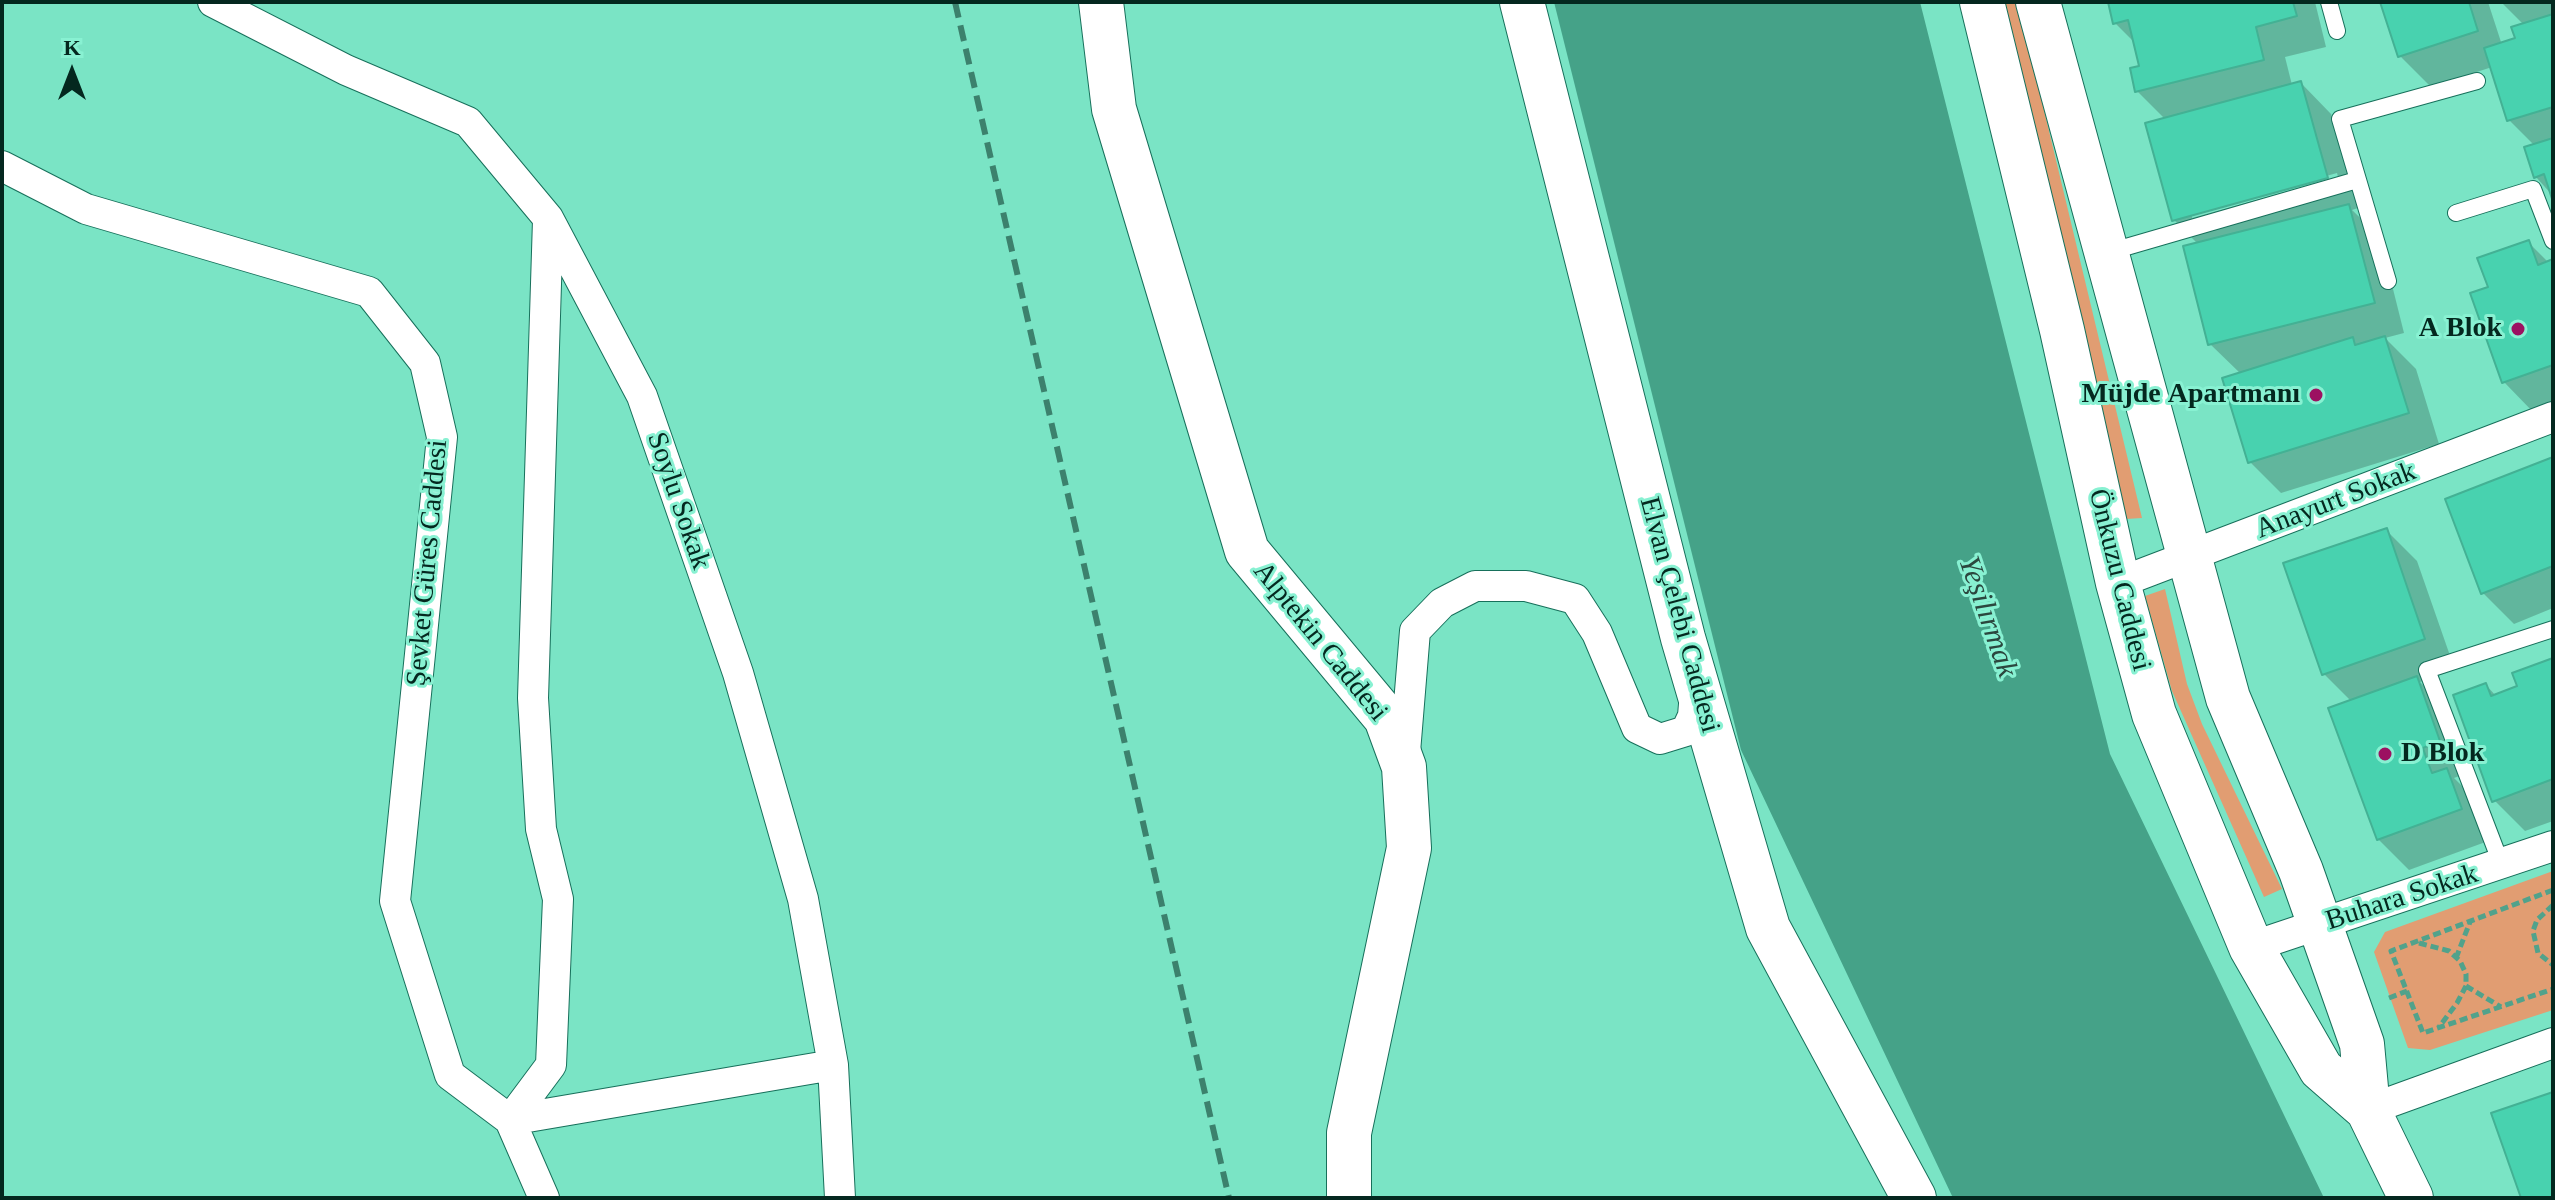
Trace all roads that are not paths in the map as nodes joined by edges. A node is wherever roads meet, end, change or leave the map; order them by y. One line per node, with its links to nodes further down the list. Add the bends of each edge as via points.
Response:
1 (213, 2): 12 (street, Soylu Sokak, via 346,70 468,122)
2 (1101, 2): 21 (street, Alptekin Caddesi, via 1114,109 1247,551 1386,718)
3 (1522, 2): 20 (street, Elvan Çelebi Caddesi)
4 (1982, 2): 18 (street, Önkuzu Caddesi)
5 (2038, 2): 14 (street, Önkuzu Caddesi)
6 (2329, 2): 7 (lane)
7 (2337, 31)
8 (2477, 81): 10 (lane, via 2340,119)
9 (2, 166): 29 (street, Şevket Güres Caddesi, via 86,209 369,292 425,363 442,437 395,901 450,1075)
10 (2357, 180): 14 (lane); 15 (lane)
11 (2456, 213): 13 (lane, via 2533,189)
12 (548, 218): 27 (street, Soylu Sokak, via 642,396 738,673 803,899); 29 (street, via 533,698 541,829 558,914 551,1065)
13 (2553, 241)
14 (2106, 253): 17 (street, Önkuzu Caddesi)
15 (2388, 281)
16 (2553, 417): 17 (street, Anayurt Sokak)
17 (2190, 558): 18 (street, Anayurt Sokak); 24 (street, Önkuzu Caddesi, via 2228,698)
18 (2118, 583): 25 (street, Önkuzu Caddesi, via 2154,714)
19 (2553, 629): 23 (lane, via 2427,670)
20 (1695, 682): 21 (street, via 1693,716 1686,731 1660,739 1637,728 1597,633 1575,599 1526,586 1475,586 1442,603 1415,631); 33 (street, Elvan Çelebi Caddesi, via 1768,928)
21 (1404, 767): 32 (street, Alptekin Caddesi, via 1409,848 1349,1133)
22 (2553, 846): 23 (street, Buhara Sokak)
23 (2502, 866): 24 (street, Buhara Sokak)
24 (2320, 924): 25 (street, Buhara Sokak); 28 (street, Önkuzu Caddesi, via 2362,1044)
25 (2251, 947): 28 (street, Önkuzu Caddesi, via 2321,1069)
26 (2553, 1043): 28 (street)
27 (833, 1065): 29 (street); 31 (street, Soylu Sokak)
28 (2368, 1110): 34 (street, Önkuzu Caddesi)
29 (510, 1120): 30 (street, Şevket Güres Caddesi)
30 (544, 1198)
31 (840, 1198)
32 (1349, 1198)
33 (1914, 1198)
34 (2411, 1198)

